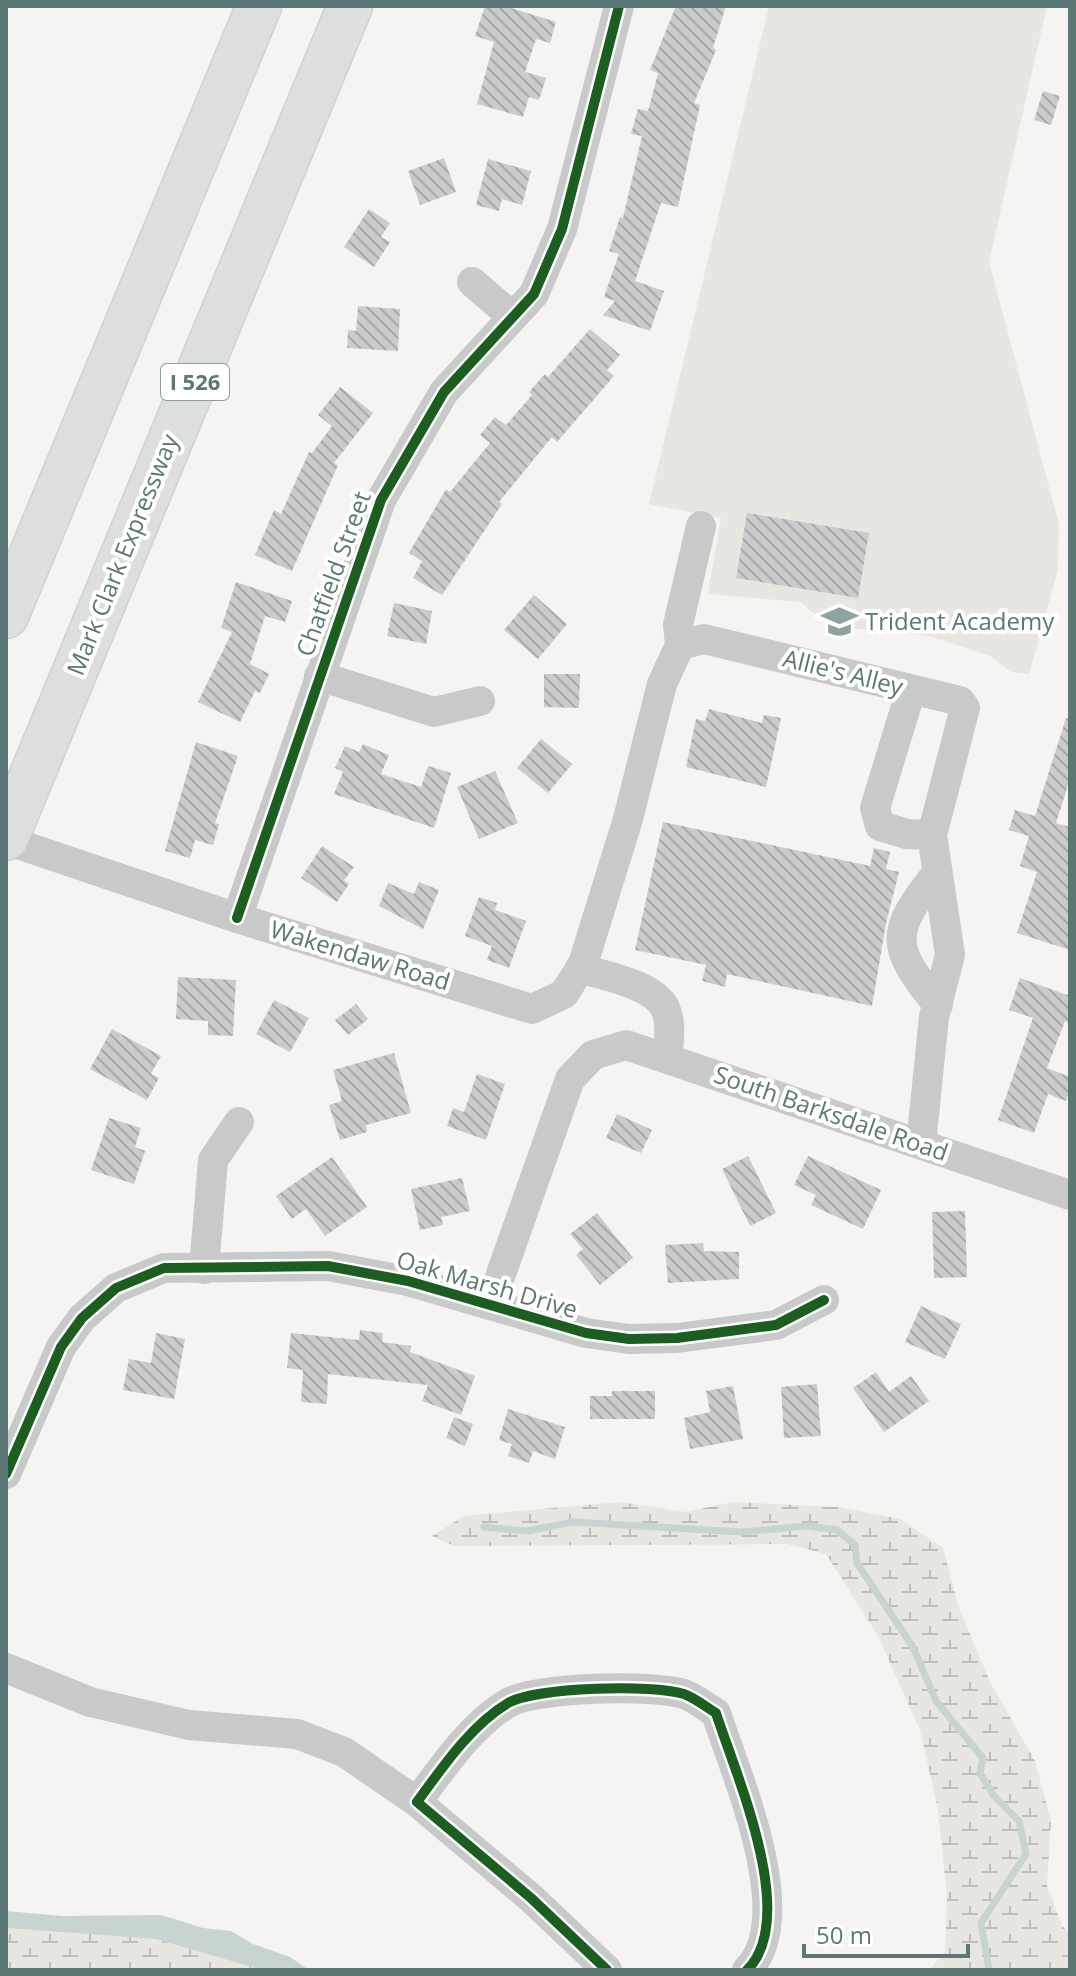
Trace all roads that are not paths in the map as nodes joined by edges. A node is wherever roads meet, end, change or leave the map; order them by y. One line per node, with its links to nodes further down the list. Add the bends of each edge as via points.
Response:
1 (259, 6): 7 (highway)
2 (350, 6): 13 (highway, Mark Clark Expressway / I 526)
3 (619, 6): 5 (street, Chatfield Street, via 562,229 534,294)
4 (472, 282): 5 (street)
5 (513, 317): 9 (street, Chatfield Street, via 444,392 381,500)
6 (701, 526): 8 (street, via 678,625)
7 (6, 616)
8 (680, 645): 10 (street, Allie's Alley, via 704,639); 16 (street, via 662,684 628,819)
9 (319, 676): 11 (street, via 434,712); 15 (street, Chatfield Street)
10 (911, 690): 12 (street, Allie's Alley, via 960,701 965,708); 12 (street, via 875,808 880,826)
11 (480, 701)
12 (932, 835): 14 (street, Allie's Alley)
13 (6, 839): 15 (street, Wakendaw Road)
14 (937, 873): 17 (street, Allie's Alley, via 950,955); 17 (street, via 908,909 900,941 907,967)
15 (237, 918): 16 (street, Wakendaw Road, via 532,1009 564,994)
16 (580, 968): 18 (street, via 646,991 665,1007 670,1031)
17 (938, 1005): 20 (street, Allie's Alley)
18 (667, 1058): 20 (street, South Barksdale Road); 24 (street, South Barksdale Road, via 626,1045 593,1055 570,1079)
19 (239, 1122): 22 (street, via 213,1160)
20 (921, 1144): 21 (street, South Barksdale Road)
21 (1070, 1195)
22 (204, 1269): 24 (street, Oak Marsh Drive, via 328,1266 408,1281); 25 (street, Oak Marsh Drive, via 164,1268 138,1277 116,1288 82,1318 61,1347)
23 (824, 1300): 24 (street, Oak Marsh Drive, via 776,1325 629,1339 586,1333)
24 (490, 1305)
25 (6, 1474)
26 (6, 1668): 27 (street, via 90,1702 175,1721 297,1734 344,1752)
27 (417, 1802): 28 (street); 29 (street, via 446,1763 509,1703 545,1691 684,1694 716,1713 765,1868 766,1928)
28 (607, 1970)
29 (747, 1970)

